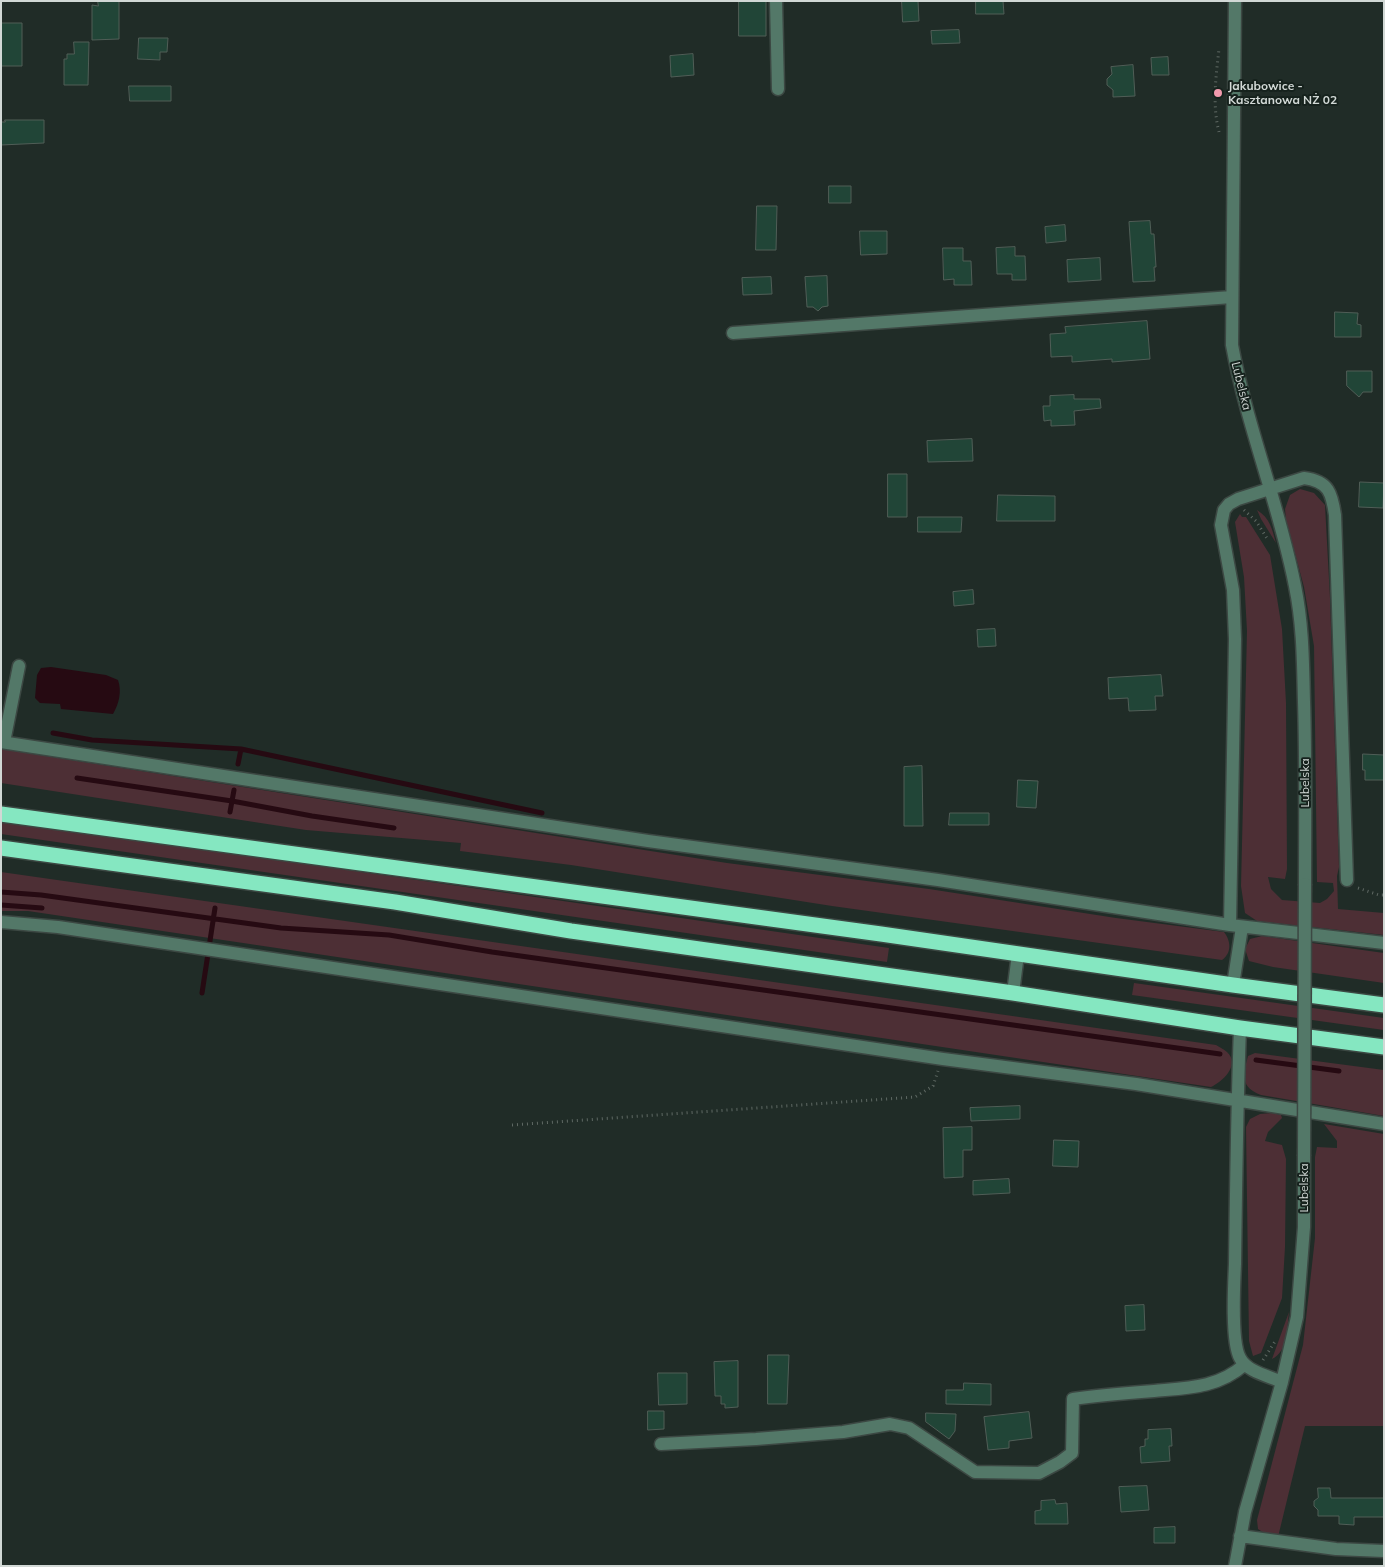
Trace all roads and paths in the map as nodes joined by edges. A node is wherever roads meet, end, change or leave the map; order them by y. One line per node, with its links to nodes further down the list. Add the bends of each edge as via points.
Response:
1 (776, 1): 3 (street)
2 (1235, 1): 4 (street, Lubelska)
3 (778, 89)
4 (1232, 297): 5 (street); 6 (street, Lubelska, via 1232,345)
5 (733, 333)
6 (1270, 488): 7 (street); 13 (street, via 1304,478 1313,479 1322,483 1333,499); 29 (street, Lubelska, bridge, via 1293,578 1302,630 1305,724 1304,1227 1300,1296)
7 (1238, 499): 8 (path); 16 (street, via 1224,510 1221,525 1233,590 1235,639)
8 (1269, 542)
9 (19, 666): 10 (street)
10 (3, 742): 16 (street, via 648,841 938,880)
11 (1, 814): 18 (highway)
12 (1, 848): 20 (highway, via 385,900 571,931)
13 (1347, 880): 14 (path, via 1354,887)
14 (1384, 895)
15 (1, 922): 24 (street, via 58,927)
16 (1236, 926): 17 (street); 19 (street)
17 (1384, 944)
18 (1018, 954): 19 (highway); 20 (street)
19 (1233, 985): 21 (highway)
20 (1013, 993): 22 (highway)
21 (1384, 1005)
22 (1240, 1028): 23 (highway); 25 (street)
23 (1384, 1046)
24 (943, 1059): 25 (street); 27 (path, via 933,1086 915,1097)
25 (1236, 1100): 26 (street); 28 (street, via 1234,1309 1236,1347)
26 (1384, 1124)
27 (512, 1125)
28 (1244, 1365): 29 (street); 30 (street, via 1217,1382 1190,1389 1073,1399 1072,1453 1039,1473 975,1472 909,1428 890,1424 833,1433)
29 (1282, 1382): 31 (street, Lubelska)
30 (661, 1444)
31 (1240, 1536): 32 (street, via 1336,1549); 33 (street, Lubelska)
32 (1384, 1551)
33 (1235, 1566)

